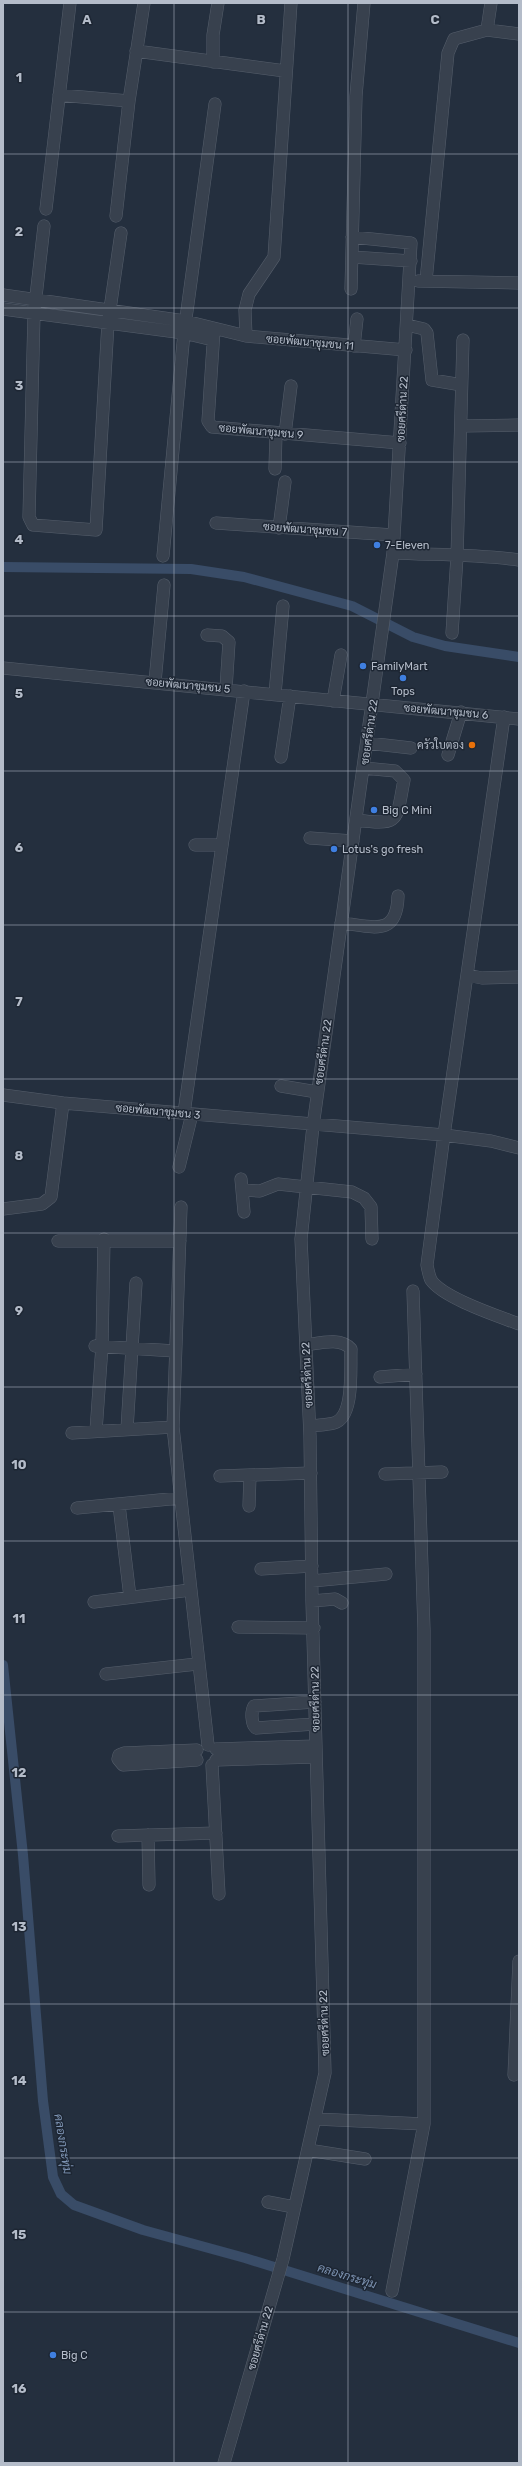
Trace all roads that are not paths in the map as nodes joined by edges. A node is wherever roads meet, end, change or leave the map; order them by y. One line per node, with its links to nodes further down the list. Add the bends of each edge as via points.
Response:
1 (70, 3): 12 (street)
2 (144, 3): 9 (street)
3 (218, 3): 10 (street)
4 (291, 3): 11 (street)
5 (364, 3): 19 (street, via 356,96)
6 (491, 3): 7 (street)
7 (487, 30): 8 (street); 23 (street, via 454,39 448,53)
8 (519, 34)
9 (136, 51): 10 (street); 13 (street)
10 (213, 62): 11 (street)
11 (285, 71): 36 (street, via 274,257 249,294 245,310)
12 (59, 95): 13 (street); 15 (street)
13 (129, 101): 16 (street)
14 (215, 104): 34 (street)
15 (46, 209)
16 (116, 216)
17 (44, 226): 27 (street)
18 (121, 233): 29 (street)
19 (352, 237): 20 (street); 21 (street, ซอยศรีด่าน 22, via 410,242)
20 (352, 257): 21 (street); 25 (street)
21 (411, 261): 22 (street, ซอยศรีด่าน 22)
22 (409, 280): 23 (street); 33 (street, ซอยศรีด่าน 22)
23 (426, 281): 24 (street)
24 (519, 283)
25 (351, 289)
26 (3, 295): 27 (street)
27 (35, 301): 29 (street); 30 (street)
28 (3, 309): 30 (street)
29 (110, 310): 32 (street); 34 (street)
30 (34, 314): 32 (street); 32 (street, via 29,517 33,525 96,530)
31 (356, 319): 38 (street)
32 (108, 323): 34 (street)
33 (407, 325): 39 (street, ซอยศรีด่าน 22); 40 (street, via 424,329 427,333 432,380)
34 (184, 327): 35 (street, ซอยพัฒนาชุมชน 11); 52 (street)
35 (214, 335): 36 (street, ซอยพัฒนาชุมชน 11); 44 (street, ซอยพัฒนาชุมชน 9, via 209,425)
36 (246, 336): 38 (street, ซอยพัฒนาชุมชน 11)
37 (463, 340): 43 (street)
38 (354, 346): 39 (street, ซอยพัฒนาชุมชน 11)
39 (406, 350): 45 (street, ซอยศรีด่าน 22)
40 (456, 384)
41 (291, 386): 44 (street)
42 (519, 425): 43 (street)
43 (462, 426): 53 (street)
44 (281, 433): 45 (street, ซอยพัฒนาชุมชน 9); 46 (street)
45 (400, 443): 50 (street, ซอยศรีด่าน 22)
46 (275, 469)
47 (284, 482): 49 (street)
48 (216, 524): 49 (street, ซอยพัฒนาชุมชน 7)
49 (279, 528): 50 (street, ซอยพัฒนาชุมชน 7)
50 (394, 535): 51 (street, ซอยศรีด่าน 22)
51 (393, 553): 53 (street); 67 (street, ซอยศรีด่าน 22)
52 (163, 556)
53 (457, 556): 54 (street, via 474,555); 57 (street)
54 (519, 560)
55 (164, 585): 61 (street)
56 (283, 606): 64 (street)
57 (452, 633)
58 (208, 635): 62 (street, via 222,636 229,642)
59 (341, 655): 66 (street)
60 (3, 668): 61 (street, ซอยพัฒนาชุมชน 5)
61 (155, 682): 62 (street, ซอยพัฒนาชุมชน 5)
62 (226, 689): 63 (street, ซอยพัฒนาชุมชน 5)
63 (244, 691): 64 (street, ซอยพัฒนาชุมชน 5); 80 (street)
64 (275, 694): 65 (street, ซอยพัฒนาชุมชน 5)
65 (290, 696): 66 (street, ซอยพัฒนาชุมชน 5); 74 (street)
66 (333, 701): 67 (street, ซอยพัฒนาชุมชน 5)
67 (372, 705): 68 (street, ซอยพัฒนาชุมชน 6); 71 (street, ซอยศรีด่าน 22)
68 (461, 712): 69 (street, ซอยพัฒนาชุมชน 6); 73 (street)
69 (504, 717): 70 (street, ซอยพัฒนาชุมชน 6); 83 (street)
70 (519, 719)
71 (367, 743): 72 (street); 75 (street, ซอยศรีด่าน 22)
72 (411, 748)
73 (448, 755)
74 (281, 757)
75 (364, 768): 76 (street, ซอยศรีด่าน 22); 76 (street, via 394,771 404,780 397,814 391,822 383,824)
76 (356, 820): 78 (street, ซอยศรีด่าน 22)
77 (310, 838): 78 (street)
78 (353, 841): 82 (street, ซอยศรีด่าน 22)
79 (195, 844): 80 (street)
80 (222, 845): 89 (street)
81 (398, 896): 82 (street, via 398,909 393,920 387,925)
82 (342, 923): 86 (street, ซอยศรีด่าน 22)
83 (467, 975): 84 (street, via 482,978); 91 (street)
84 (519, 977)
85 (281, 1086): 86 (street)
86 (318, 1092): 90 (street, ซอยศรีด่าน 22)
87 (3, 1095): 88 (street, ซอยพัฒนาชุมชน 3)
88 (63, 1103): 89 (street, ซอยพัฒนาชุมชน 3); 96 (street, via 51,1197 42,1204)
89 (188, 1113): 90 (street, ซอยพัฒนาชุมชน 3); 93 (street)
90 (313, 1126): 91 (street, ซอยพัฒนาชุมชน 3); 94 (street, ซอยศรีด่าน 22)
91 (444, 1135): 92 (street, ซอยพัฒนาชุมชน 3, via 491,1141); 104 (street, via 427,1265 431,1280 440,1289 470,1305)
92 (519, 1148)
93 (179, 1167)
94 (307, 1186): 97 (street, via 278,1184 260,1191 242,1184); 99 (street, via 352,1192 364,1198 371,1207); 105 (street, ซอยศรีด่าน 22, via 301,1239)
95 (181, 1207): 101 (street)
96 (3, 1208)
97 (244, 1212)
98 (104, 1239): 100 (street); 101 (street); 106 (street)
99 (372, 1239)
100 (58, 1241)
101 (180, 1241): 108 (street)
102 (136, 1284): 107 (street)
103 (413, 1291): 109 (street)
104 (519, 1324)
105 (306, 1345): 111 (street, ซอยศรีด่าน 22); 111 (street, via 340,1342 347,1344 351,1349 349,1407 336,1423)
106 (98, 1346): 107 (street); 114 (street)
107 (132, 1348): 108 (street); 113 (street)
108 (175, 1351): 112 (street)
109 (416, 1374): 110 (street); 118 (street)
110 (380, 1377)
111 (310, 1426): 116 (street, ซอยศรีด่าน 22)
112 (173, 1427): 113 (street); 122 (street)
113 (127, 1430): 114 (street)
114 (96, 1431): 115 (street)
115 (72, 1432)
116 (311, 1472): 120 (street); 126 (street, ซอยศรีด่าน 22)
117 (442, 1472): 118 (street)
118 (419, 1473): 119 (street); 151 (street, via 424,1630)
119 (385, 1474)
120 (250, 1475): 121 (street); 124 (street)
121 (220, 1476)
122 (180, 1498): 123 (street); 130 (street)
123 (119, 1505): 125 (street); 131 (street)
124 (249, 1506)
125 (77, 1508)
126 (312, 1566): 127 (street); 129 (street, ซอยศรีด่าน 22)
127 (262, 1569)
128 (386, 1574): 129 (street)
129 (312, 1581): 132 (street, ซอยศรีด่าน 22)
130 (190, 1590): 131 (street); 137 (street)
131 (130, 1597): 133 (street)
132 (312, 1601): 134 (street, via 335,1599); 136 (street, ซอยศรีด่าน 22)
133 (94, 1602)
134 (342, 1603)
135 (238, 1627): 136 (street)
136 (314, 1628): 139 (street, ซอยศรีด่าน 22)
137 (198, 1664): 138 (street); 142 (street)
138 (106, 1674)
139 (315, 1702): 140 (street, ซอยศรีด่าน 22); 140 (street, via 254,1706 252,1709 253,1724 256,1728)
140 (315, 1724): 141 (street, ซอยศรีด่าน 22)
141 (316, 1752): 142 (street); 150 (street, ซอยศรีด่าน 22, via 325,2073)
142 (208, 1755): 142 (street, via 123,1765 118,1759 119,1755 124,1753); 143 (street)
143 (216, 1833): 144 (street); 147 (street)
144 (148, 1835): 145 (street); 146 (street)
145 (118, 1836)
146 (149, 1885)
147 (219, 1894)
148 (519, 1961): 149 (street)
149 (514, 2075)
150 (316, 2118): 151 (street); 152 (street, ซอยศรีด่าน 22)
151 (424, 2124): 156 (street)
152 (308, 2150): 153 (street); 155 (street, ซอยศรีด่าน 22)
153 (365, 2158)
154 (268, 2202): 155 (street)
155 (294, 2207): 157 (street, ซอยศรีด่าน 22, via 283,2259)
156 (392, 2291)
157 (224, 2463)

